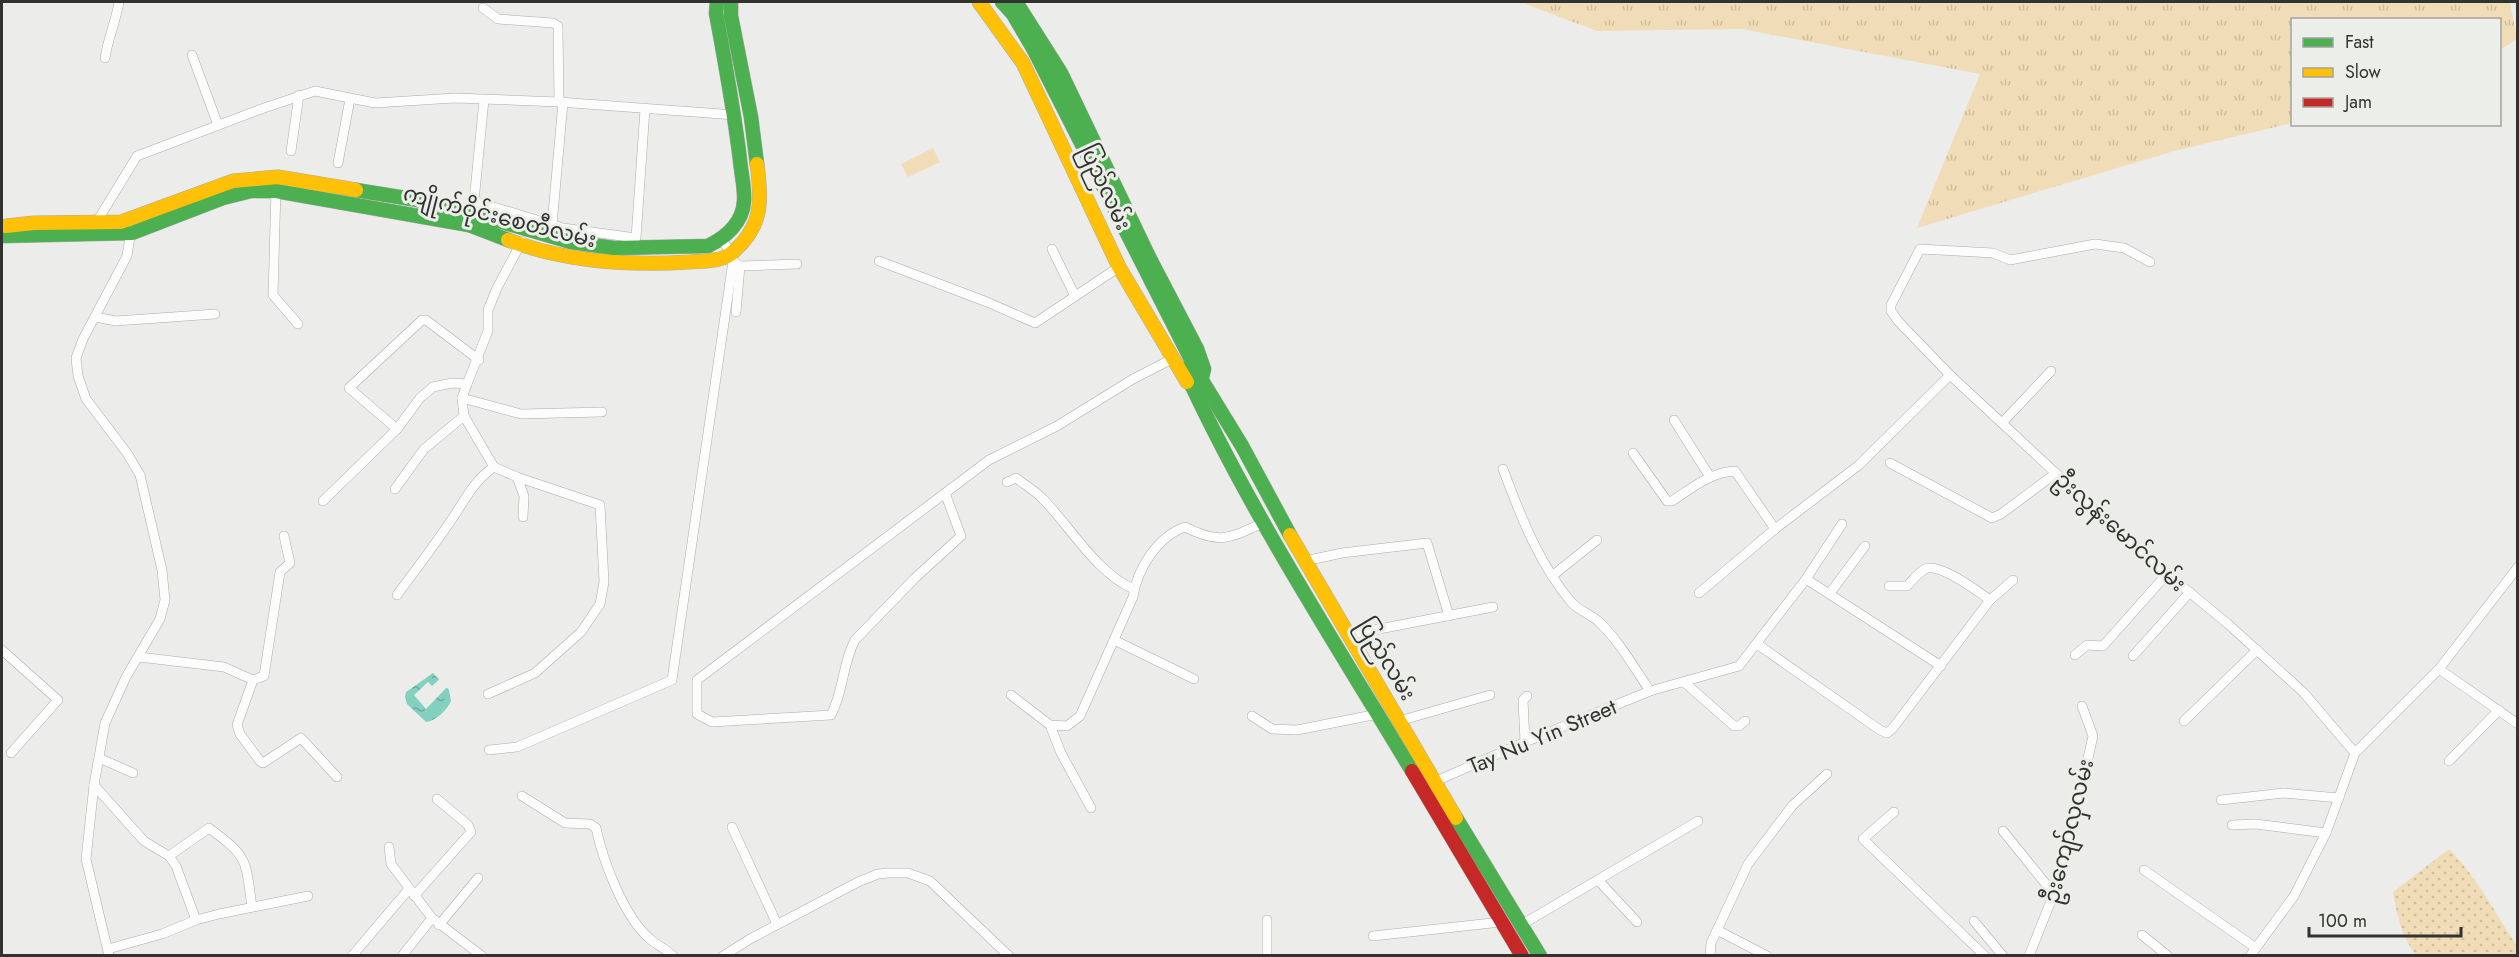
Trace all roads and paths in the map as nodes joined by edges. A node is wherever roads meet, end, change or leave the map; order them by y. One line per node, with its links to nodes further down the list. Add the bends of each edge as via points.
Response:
1 (119, 2): 10 (street)
2 (717, 2): 16 (main road)
3 (731, 2): 31 (main road, via 761,190 756,226)
4 (979, 2): 35 (main road, ပြည်လမ်း, via 1023,63 1043,100)
5 (992, 2): 45 (main road, ပြည်လမ်း, via 1007,19 1028,56 1149,302)
6 (1002, 2): 45 (main road, ပြည်လမ်း, via 1034,50)
7 (1016, 2): 45 (main road, ပြည်လမ်း, via 1061,73 1197,349 1204,369)
8 (483, 8): 14 (street, via 498,19 558,26)
9 (192, 55): 17 (street)
10 (105, 58)
11 (300, 95): 12 (street, via 315,91); 17 (street); 18 (street)
12 (350, 99): 13 (street, via 375,103); 19 (street)
13 (484, 100): 14 (street); 23 (street, via 474,201)
14 (562, 102): 15 (street); 23 (street)
15 (645, 109): 16 (street); 23 (street, via 636,238)
16 (735, 115): 28 (main road, via 744,201 742,214)
17 (218, 125): 22 (street, via 137,156)
18 (291, 151)
19 (338, 163)
20 (276, 184): 21 (main road); 25 (main road); 40 (street, via 273,295)
21 (397, 204): 26 (main road, via 436,203); 29 (main road, ကျိုက်ဝိုင်းစေတီလမ်း)
22 (96, 224): 24 (main road); 25 (main road)
23 (552, 225)
24 (2, 226)
25 (131, 226): 27 (main road); 39 (street, via 127,256)
26 (526, 231): 28 (main road, via 614,248 695,248); 29 (street)
27 (2, 236)
28 (722, 240): 31 (street)
29 (521, 245): 31 (main road, ကျိုက်ဝိုင်းစေတီလမ်း, via 591,262 635,265); 42 (street, via 496,288 488,310 489,331)
30 (1052, 249): 36 (street)
31 (735, 260): 34 (street); 37 (street); 114 (street, via 672,680 517,747)
32 (879, 261): 36 (street, via 1035,323)
33 (2150, 262): 44 (street, ဦးလွန်းမောင်လမ်း, via 2124,248 2095,244 2010,260 1993,254 1920,249 1891,311)
34 (797, 264)
35 (1119, 267): 36 (street); 41 (main road, ပြည်လမ်း)
36 (1075, 296)
37 (736, 312)
38 (215, 314): 39 (street, via 116,321)
39 (95, 317): 93 (street, via 76,358 78,376 86,399 140,475 162,570 165,600 160,619)
40 (298, 324)
41 (1172, 359): 45 (main road, ပြည်လမ်း); 62 (street, via 1057,426 989,460)
42 (478, 360): 46 (street); 52 (street, via 422,320 349,388)
43 (2051, 371): 51 (street)
44 (1950, 375): 51 (street, ဦးလွန်းမောင်လမ်း); 67 (street, via 1859,465)
45 (1197, 383): 65 (main road, ပြည်လမ်း, via 1211,428); 71 (main road, ပြည်လမ်း, via 1227,420)
46 (467, 384): 47 (street); 52 (street, via 433,387)
47 (462, 398): 48 (street, via 521,414); 49 (street)
48 (602, 412)
49 (464, 416): 55 (street); 61 (street, via 424,449)
50 (1674, 420): 59 (street)
51 (2002, 423): 57 (street, ဦးလွန်းမောင်လမ်း)
52 (397, 429): 63 (street)
53 (1633, 453): 59 (street, via 1667,501)
54 (1890, 463): 57 (street, via 1992,518)
55 (494, 467): 58 (street); 82 (street, via 470,490)
56 (1503, 469): 74 (street)
57 (2056, 473): 73 (street, ဦးလွန်းမောင်လမ်း)
58 (517, 477): 64 (street, via 524,496); 100 (street, via 600,505 604,582 600,604 580,632 535,673)
59 (1710, 477): 67 (street, via 1735,471)
60 (1007, 482): 78 (street, via 1016,478 1040,496 1103,567)
61 (395, 489)
62 (945, 493): 62 (street, via 960,536 855,640 839,700 831,715 712,722 697,714 696,680)
63 (323, 501)
64 (523, 517)
65 (1263, 524): 78 (street, via 1226,539 1185,527 1172,532 1156,547); 106 (main road, ပြည်လမ်း)
66 (1842, 524): 75 (street, Tay Nu Yin Street)
67 (1774, 529): 80 (street)
68 (284, 536): 97 (street, via 290,563 280,572 264,676)
69 (1597, 540): 74 (street)
70 (1864, 546): 81 (street)
71 (1305, 561): 85 (street, via 1428,543); 86 (main road, ပြည်လမ်း)
72 (2517, 567): 95 (street)
73 (2168, 574): 79 (street, ဦးလွန်းမောင်လမ်း); 91 (street, via 2103,646 2086,645)
74 (1552, 576): 99 (street, via 1573,603 1598,621)
75 (1806, 579): 81 (street); 88 (street, Tay Nu Yin Street)
76 (2013, 580): 83 (street)
77 (1889, 586): 83 (street, via 1906,586 1926,568 1934,568)
78 (1134, 589): 87 (street)
79 (2190, 592): 90 (street, ဦးလွန်းမောင်လမ်း); 92 (street)
80 (1699, 593)
81 (1830, 593): 94 (street)
82 (398, 595)
83 (1990, 600): 94 (street)
84 (1493, 607): 85 (street)
85 (1449, 616): 86 (street)
86 (1348, 635): 108 (main road, ပြည်လမ်း)
87 (1114, 640): 96 (street); 112 (street, via 1080,716 1067,726)
88 (1757, 644): 94 (street, via 1887,733); 98 (street, Tay Nu Yin Street, via 1739,666)
89 (2, 650): 115 (street, via 58,700)
90 (2257, 650): 110 (street); 116 (street, ဦးလွန်းမောင်လမ်း, via 2303,692)
91 (2075, 655)
92 (2133, 656)
93 (140, 657): 97 (street, via 224,667); 117 (street, via 105,723)
94 (1941, 666)
95 (2439, 669): 105 (street); 116 (street)
96 (1194, 679)
97 (253, 680): 121 (street, via 237,725 260,761 263,763 301,738)
98 (1684, 682): 99 (street, Tay Nu Yin Street); 109 (street, via 1734,726)
99 (1650, 691): 113 (street, Tay Nu Yin Street)
100 (488, 694)
101 (1011, 695): 112 (street)
102 (1490, 695): 108 (street)
103 (1527, 696): 113 (street, via 1523,700)
104 (2082, 706): 141 (street, ဦးကျော်လှလမ်း, via 2093,736)
105 (2499, 710): 111 (street); 118 (street)
106 (1378, 714): 107 (street, via 1297,730 1272,729); 148 (main road, ပြည်လမ်း)
107 (1252, 716)
108 (1400, 721): 122 (main road, ပြည်လမ်း)
109 (1744, 721)
110 (2184, 721)
111 (2517, 724)
112 (1050, 725): 128 (street)
113 (1524, 742): 122 (street, Tay Nu Yin Street)
114 (489, 750)
115 (11, 753)
116 (2355, 753): 125 (street)
117 (99, 758): 119 (street); 123 (street)
118 (2450, 761)
119 (134, 774)
120 (1827, 774): 152 (street, via 1792,806 1748,864)
121 (337, 777)
122 (1434, 782): 151 (main road, ပြည်လမ်း)
123 (94, 785): 136 (street, via 144,841); 155 (street, via 86,859)
124 (522, 796): 160 (street, via 565,823 596,828 602,856 640,928)
125 (2339, 798): 127 (street, via 2284,793); 134 (street)
126 (437, 799): 140 (street, via 471,832)
127 (2221, 800)
128 (1091, 808)
129 (1894, 812): 168 (street, via 1863,839)
130 (1698, 821): 139 (street)
131 (2232, 825): 134 (street, via 2256,824)
132 (732, 827): 150 (street)
133 (2003, 831): 141 (street)
134 (2326, 833): 156 (street, via 2294,896)
135 (389, 847): 140 (street, via 392,864)
136 (169, 856): 143 (street, via 209,828 238,850 246,863); 144 (street)
137 (2144, 870): 156 (street)
138 (478, 878): 146 (street)
139 (1598, 880): 149 (street); 151 (street)
140 (411, 892): 146 (street); 157 (street)
141 (2054, 894): 170 (street, ဦးကျော်လှလမ်း)
142 (308, 896): 143 (street)
143 (252, 906): 144 (street)
144 (196, 920): 155 (street)
145 (1267, 920): 163 (street)
146 (436, 921): 158 (street); 159 (street)
147 (1974, 921): 169 (street)
148 (1501, 922): 154 (street); 164 (main road, ပြည်လမ်း)
149 (1637, 922)
150 (777, 924): 161 (street); 162 (street, via 878,874 908,873 930,881)
151 (1521, 925): 165 (main road, ပြည်လမ်း)
152 (1717, 930): 166 (street); 167 (street)
153 (2142, 935): 171 (street)
154 (1373, 936)
155 (109, 952)
156 (2253, 952)
157 (352, 956)
158 (402, 956)
159 (482, 956)
160 (673, 956)
161 (723, 956)
162 (1009, 956)
163 (1267, 956)
164 (1522, 956)
165 (1540, 956)
166 (1710, 956)
167 (1767, 956)
168 (1985, 956)
169 (2003, 956)
170 (2029, 956)
171 (2168, 956)

